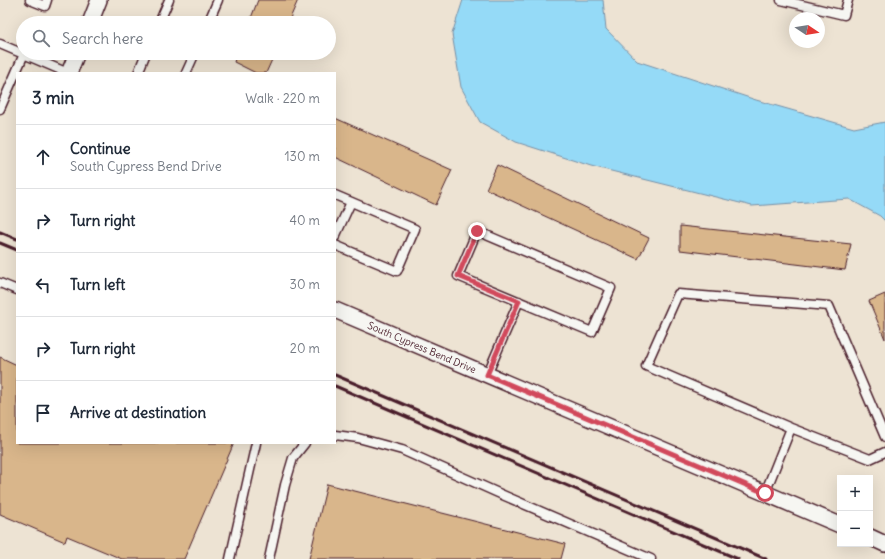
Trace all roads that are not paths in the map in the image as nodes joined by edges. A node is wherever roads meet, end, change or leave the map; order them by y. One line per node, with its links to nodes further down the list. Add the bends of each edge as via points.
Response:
1 (30, 0): 2 (lane, via 45,6)
2 (47, 0)
3 (99, 0): 8 (street)
4 (169, 0): 9 (lane)
5 (218, 0): 10 (lane)
6 (781, 0): 7 (lane, via 844,15)
7 (848, 0)
8 (93, 16)
9 (162, 16)
10 (211, 16)
11 (0, 44): 12 (lane)
12 (16, 51)
13 (21, 60): 19 (lane)
14 (38, 60): 20 (lane)
15 (74, 60): 21 (street)
16 (143, 60): 22 (lane)
17 (192, 60): 23 (lane)
18 (16, 72): 24 (lane)
19 (16, 72)
20 (66, 72)
21 (68, 72)
22 (138, 72)
23 (186, 72)
24 (0, 109)
25 (336, 195): 26 (lane)
26 (351, 202): 27 (lane); 28 (lane, via 415,229 397,271)
27 (336, 235)
28 (336, 245)
29 (0, 283): 30 (lane)
30 (16, 290)
31 (519, 301): 31 (lane, via 458,276 477,231 611,288 592,332); 33 (lane)
32 (336, 310): 33 (street, South Cypress Bend Drive)
33 (487, 375): 40 (street, South Cypress Bend Drive)
34 (791, 428): 36 (lane, via 646,366 678,294 829,306); 39 (lane, via 870,459); 40 (lane)
35 (336, 435): 46 (lane, via 358,438 402,450)
36 (885, 437)
37 (256, 444): 44 (lane)
38 (304, 444): 45 (lane, via 293,458)
39 (885, 452)
40 (765, 493): 41 (street, South Cypress Bend Drive)
41 (837, 524)
42 (873, 538): 43 (street)
43 (885, 544)
44 (230, 559)
45 (269, 559)
46 (651, 559)

